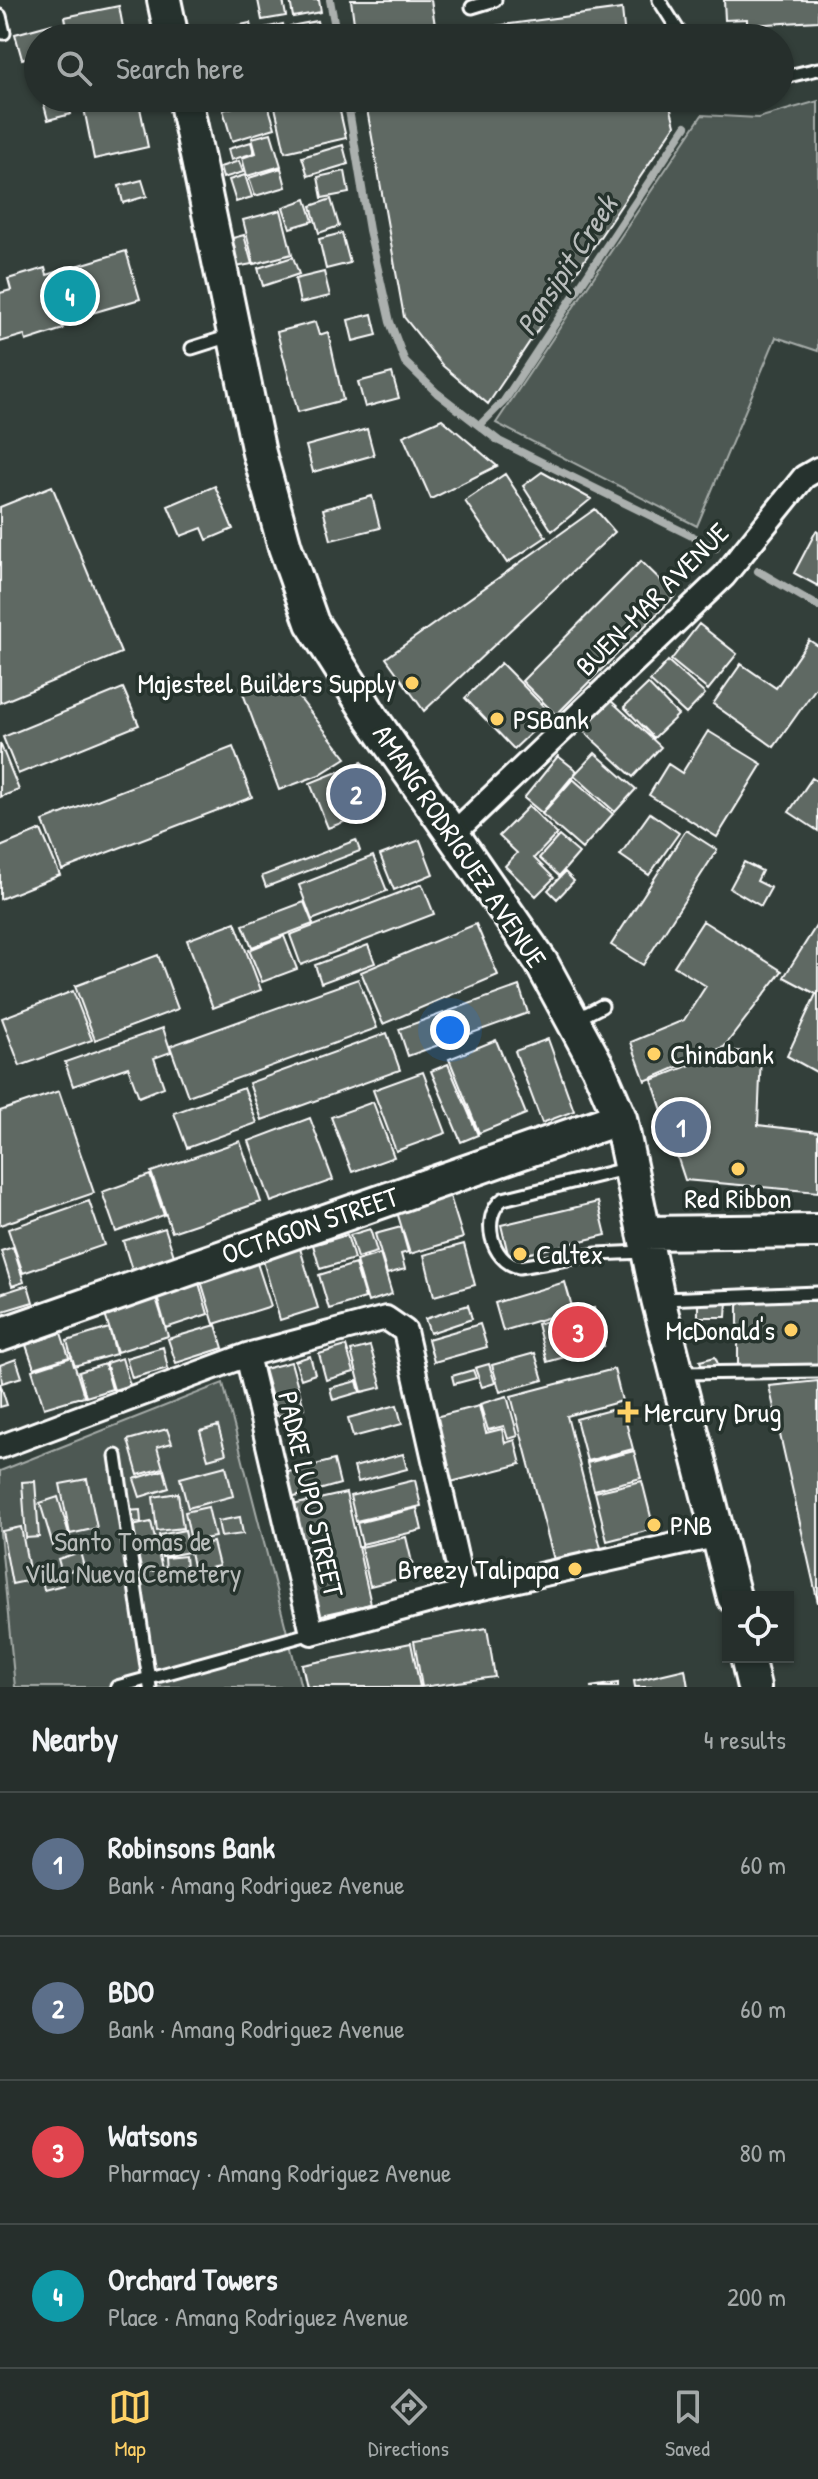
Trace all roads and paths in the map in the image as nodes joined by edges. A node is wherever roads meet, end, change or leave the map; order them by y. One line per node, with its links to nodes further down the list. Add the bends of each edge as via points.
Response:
1 (164, 0): 6 (main road)
2 (495, 0): 4 (lane)
3 (659, 0): 7 (lane)
4 (472, 7)
5 (0, 16): 8 (lane)
6 (169, 24)
7 (674, 24)
8 (4, 33)
9 (818, 69): 10 (lane)
10 (794, 75)
11 (188, 112): 12 (main road, AMANG RODRIGUEZ AVENUE)
12 (234, 335): 13 (lane); 15 (main road, AMANG RODRIGUEZ AVENUE, via 277,520 312,623)
13 (192, 348)
14 (818, 469): 15 (street, BUEN-MAR AVENUE, via 804,477 724,576)
15 (453, 834): 16 (main road, AMANG RODRIGUEZ AVENUE, via 525,938 588,1013)
16 (620, 1118): 17 (main road, AMANG RODRIGUEZ AVENUE); 22 (main road, OCTAGON STREET)
17 (630, 1168): 19 (main road, AMANG RODRIGUEZ AVENUE); 19 (lane, via 503,1199 489,1221 502,1260 519,1267)
18 (818, 1231): 19 (main road)
19 (646, 1243): 21 (main road, AMANG RODRIGUEZ AVENUE)
20 (818, 1293): 21 (lane)
21 (658, 1299): 25 (main road, AMANG RODRIGUEZ AVENUE)
22 (0, 1335)
23 (247, 1355): 26 (street); 30 (street, via 386,1318 405,1331); 31 (street, PADRE LUPO STREET)
24 (818, 1371): 25 (lane)
25 (677, 1373): 28 (main road, AMANG RODRIGUEZ AVENUE)
26 (0, 1447)
27 (116, 1456): 33 (lane)
28 (719, 1535): 29 (main road, AMANG RODRIGUEZ AVENUE); 30 (street, PADRE LUPO STREET)
29 (733, 1591)
30 (464, 1592): 31 (street, PADRE LUPO STREET)
31 (312, 1633): 33 (lane)
32 (748, 1663): 35 (main road)
33 (150, 1683): 34 (lane)
34 (117, 1687)
35 (754, 1687)

